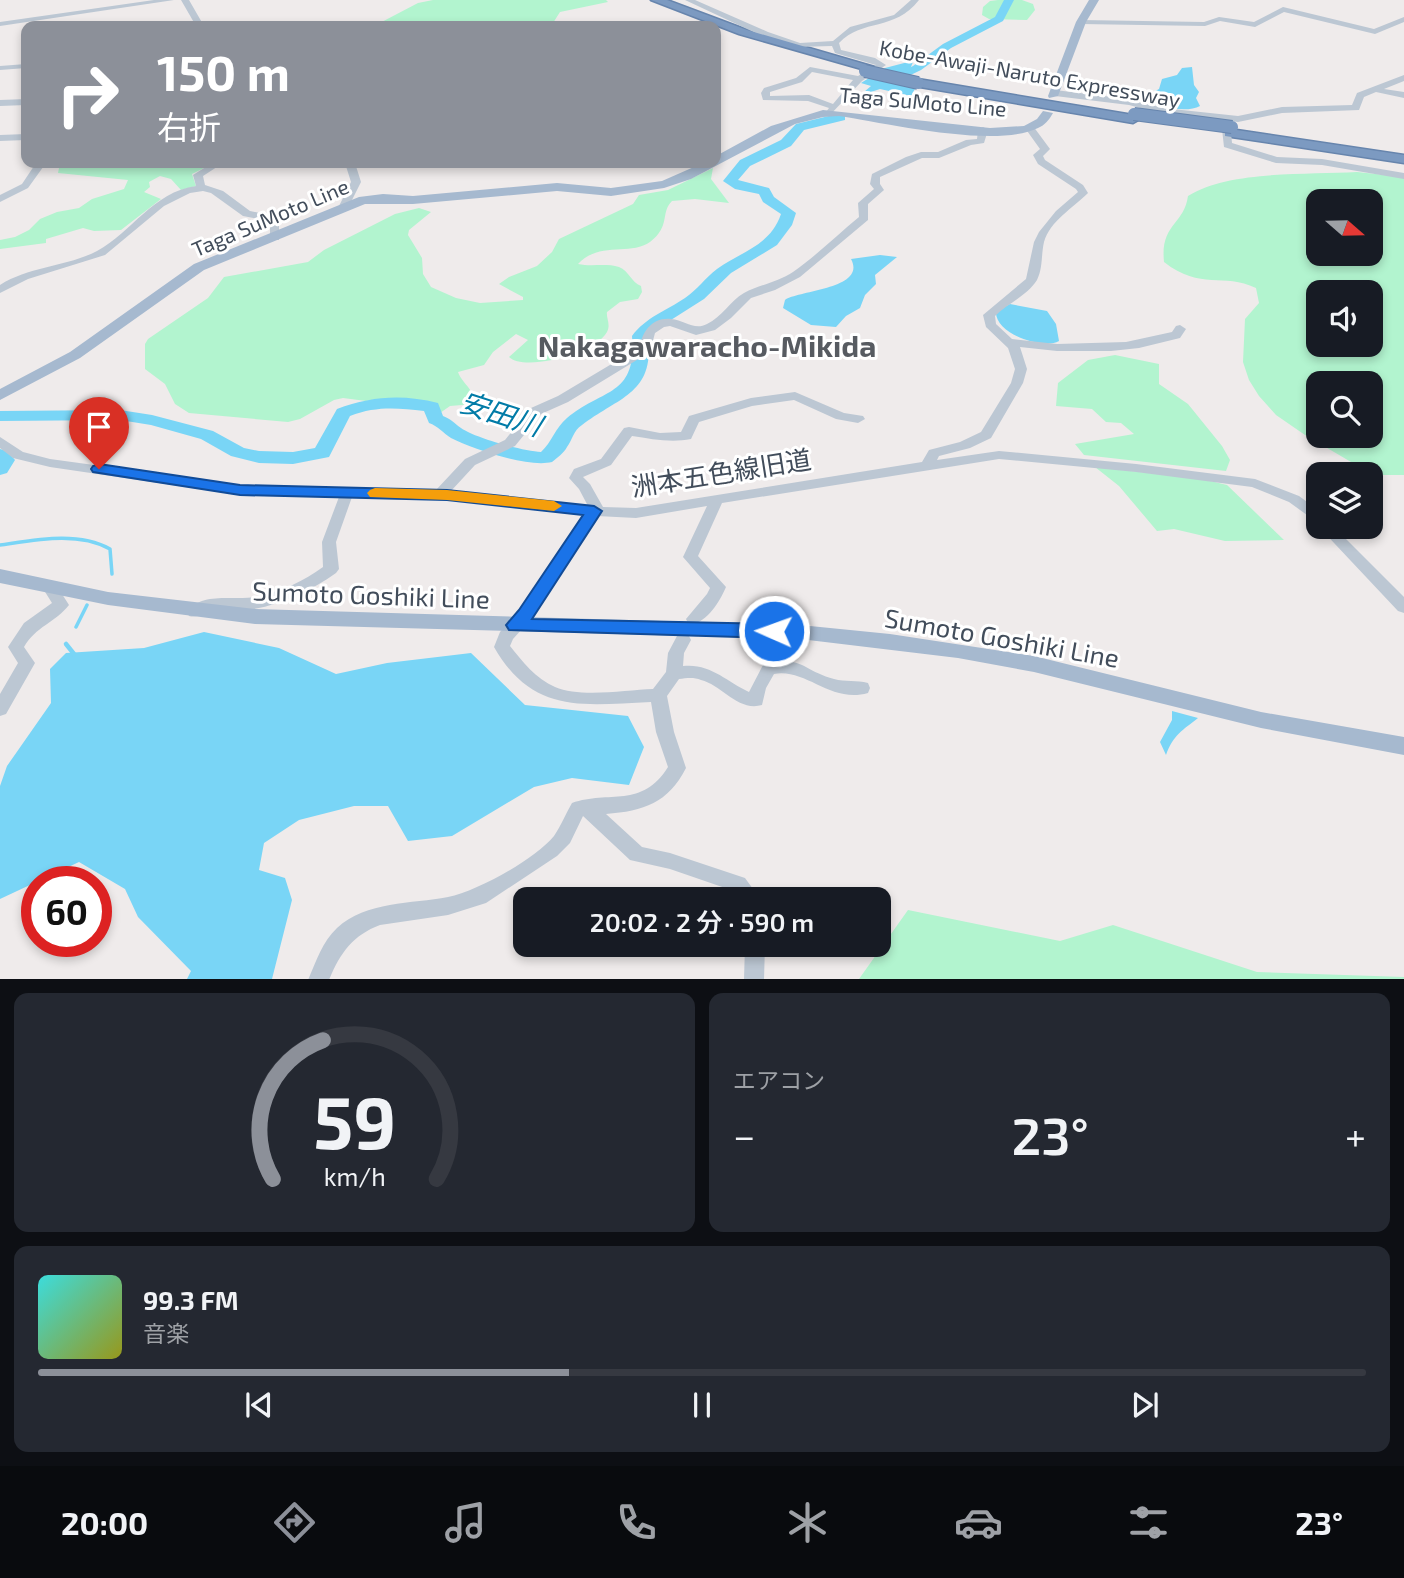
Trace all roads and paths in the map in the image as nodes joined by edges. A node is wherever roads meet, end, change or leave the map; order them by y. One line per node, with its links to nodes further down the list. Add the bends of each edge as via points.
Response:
1 (170, 0): 9 (street)
2 (186, 0): 11 (street)
3 (643, 0): 12 (highway, Kobe-Awaji-Naruto Expressway)
4 (657, 0): 13 (highway, Kobe-Awaji-Naruto Expressway)
5 (688, 0): 18 (street, via 800,45)
6 (915, 0): 18 (street, via 908,11 877,25 854,27)
7 (1094, 0): 14 (main road)
8 (1404, 19): 14 (street, via 1376,32 1283,9 1255,25 1219,19 1205,24)
9 (21, 21)
10 (21, 21): 15 (street)
11 (197, 21)
12 (697, 21)
13 (713, 21)
14 (1081, 22): 24 (main road)
15 (0, 24)
16 (721, 24): 21 (highway, Kobe-Awaji-Naruto Expressway)
17 (721, 30): 21 (highway, Kobe-Awaji-Naruto Expressway)
18 (835, 43): 21 (street, via 846,55 881,63 881,68)
19 (21, 66): 20 (street)
20 (0, 68)
21 (865, 73): 28 (street); 28 (street, via 810,69 799,80 765,93 770,99 809,99); 30 (highway, Kobe-Awaji-Naruto Expressway, bridge, via 1134,116)
22 (1404, 78): 23 (street)
23 (1374, 89): 25 (street); 30 (street, via 1360,95 1356,108 1282,110)
24 (1054, 94): 30 (street)
25 (1404, 95)
26 (21, 102): 27 (street)
27 (0, 103)
28 (832, 109): 32 (main road, Taga SuMoto Line); 36 (main road, Taga SuMoto Line, via 778,128)
29 (1047, 113): 31 (main road, Taga SuMoto Line)
30 (1229, 126): 35 (highway, Kobe-Awaji-Naruto Expressway); 37 (highway, Kobe-Awaji-Naruto Expressway); 42 (street, via 1227,145 1234,149 1276,160 1322,162)
31 (1030, 128): 32 (main road, Taga SuMoto Line); 49 (street, via 1045,149 1038,155 1041,162 1083,191 1041,236 1028,285 989,315 990,325)
32 (983, 130): 55 (street, via 981,141 939,155 920,155 874,176 879,190 863,203 864,218 796,275 747,296 705,330 690,331 671,322 659,324 647,334 641,351 536,411 513,440 470,462)
33 (0, 135): 34 (street)
34 (21, 137)
35 (1404, 153)
36 (721, 158)
37 (1404, 159)
38 (38, 168): 44 (street, via 25,186)
39 (210, 168): 43 (street, via 198,175)
40 (352, 168): 45 (street, via 356,182)
41 (701, 168): 45 (main road, Taga SuMoto Line, via 675,180 611,192 557,187 413,200 373,198)
42 (1404, 176)
43 (201, 188): 46 (street, via 214,190 244,213 275,219); 47 (street, via 182,191 100,254 41,270)
44 (0, 199)
45 (343, 208): 46 (main road, Taga SuMoto Line)
46 (275, 238): 50 (main road, Taga SuMoto Line, via 200,267 75,355)
47 (0, 290)
48 (1180, 329): 49 (street, via 1176,335 1125,346)
49 (1011, 342): 53 (street, via 1021,373 991,429 975,442 934,453)
50 (0, 395)
51 (858, 419): 58 (street, via 794,396 697,417 686,436 629,431 606,462 576,475 596,503)
52 (0, 441): 54 (street, 洲本五色線旧道, via 18,455 50,463 240,490)
53 (927, 465): 56 (street, 洲本五色線旧道); 57 (street, 洲本五色線旧道, via 999,455 1220,477 1281,492)
54 (347, 493): 55 (street, 洲本五色線旧道); 63 (street, via 329,542 331,569 302,587 247,604 218,601)
55 (440, 495): 58 (street, 洲本五色線旧道)
56 (716, 501): 58 (street, 洲本五色線旧道, via 636,513); 64 (street, via 690,557 718,587)
57 (1306, 510)
58 (594, 511): 65 (street)
59 (1338, 539): 62 (street)
60 (0, 576): 61 (main road, Sumoto Goshiki Line)
61 (50, 587): 63 (main road, Sumoto Goshiki Line); 70 (street, via 61,605 21,635 16,648 27,663)
62 (1404, 607)
63 (195, 612): 65 (main road, Sumoto Goshiki Line)
64 (694, 619)
65 (515, 625): 69 (street, via 502,647 511,660 555,694 598,698); 71 (main road, Sumoto Goshiki Line, via 800,632 958,650 1057,669 1261,720)
66 (683, 640): 67 (street)
67 (674, 673): 68 (street, via 690,670 716,677 756,700 769,669 786,665 829,685); 69 (street)
68 (862, 688)
69 (658, 695): 72 (street, via 677,768 670,784 644,801)
70 (0, 709)
71 (1404, 746)
72 (586, 807): 73 (street, via 637,854); 75 (street, via 578,808 558,845 491,891 459,903 374,916 342,935)
73 (740, 887)
74 (755, 957): 76 (street)
75 (318, 979)
76 (754, 979)

